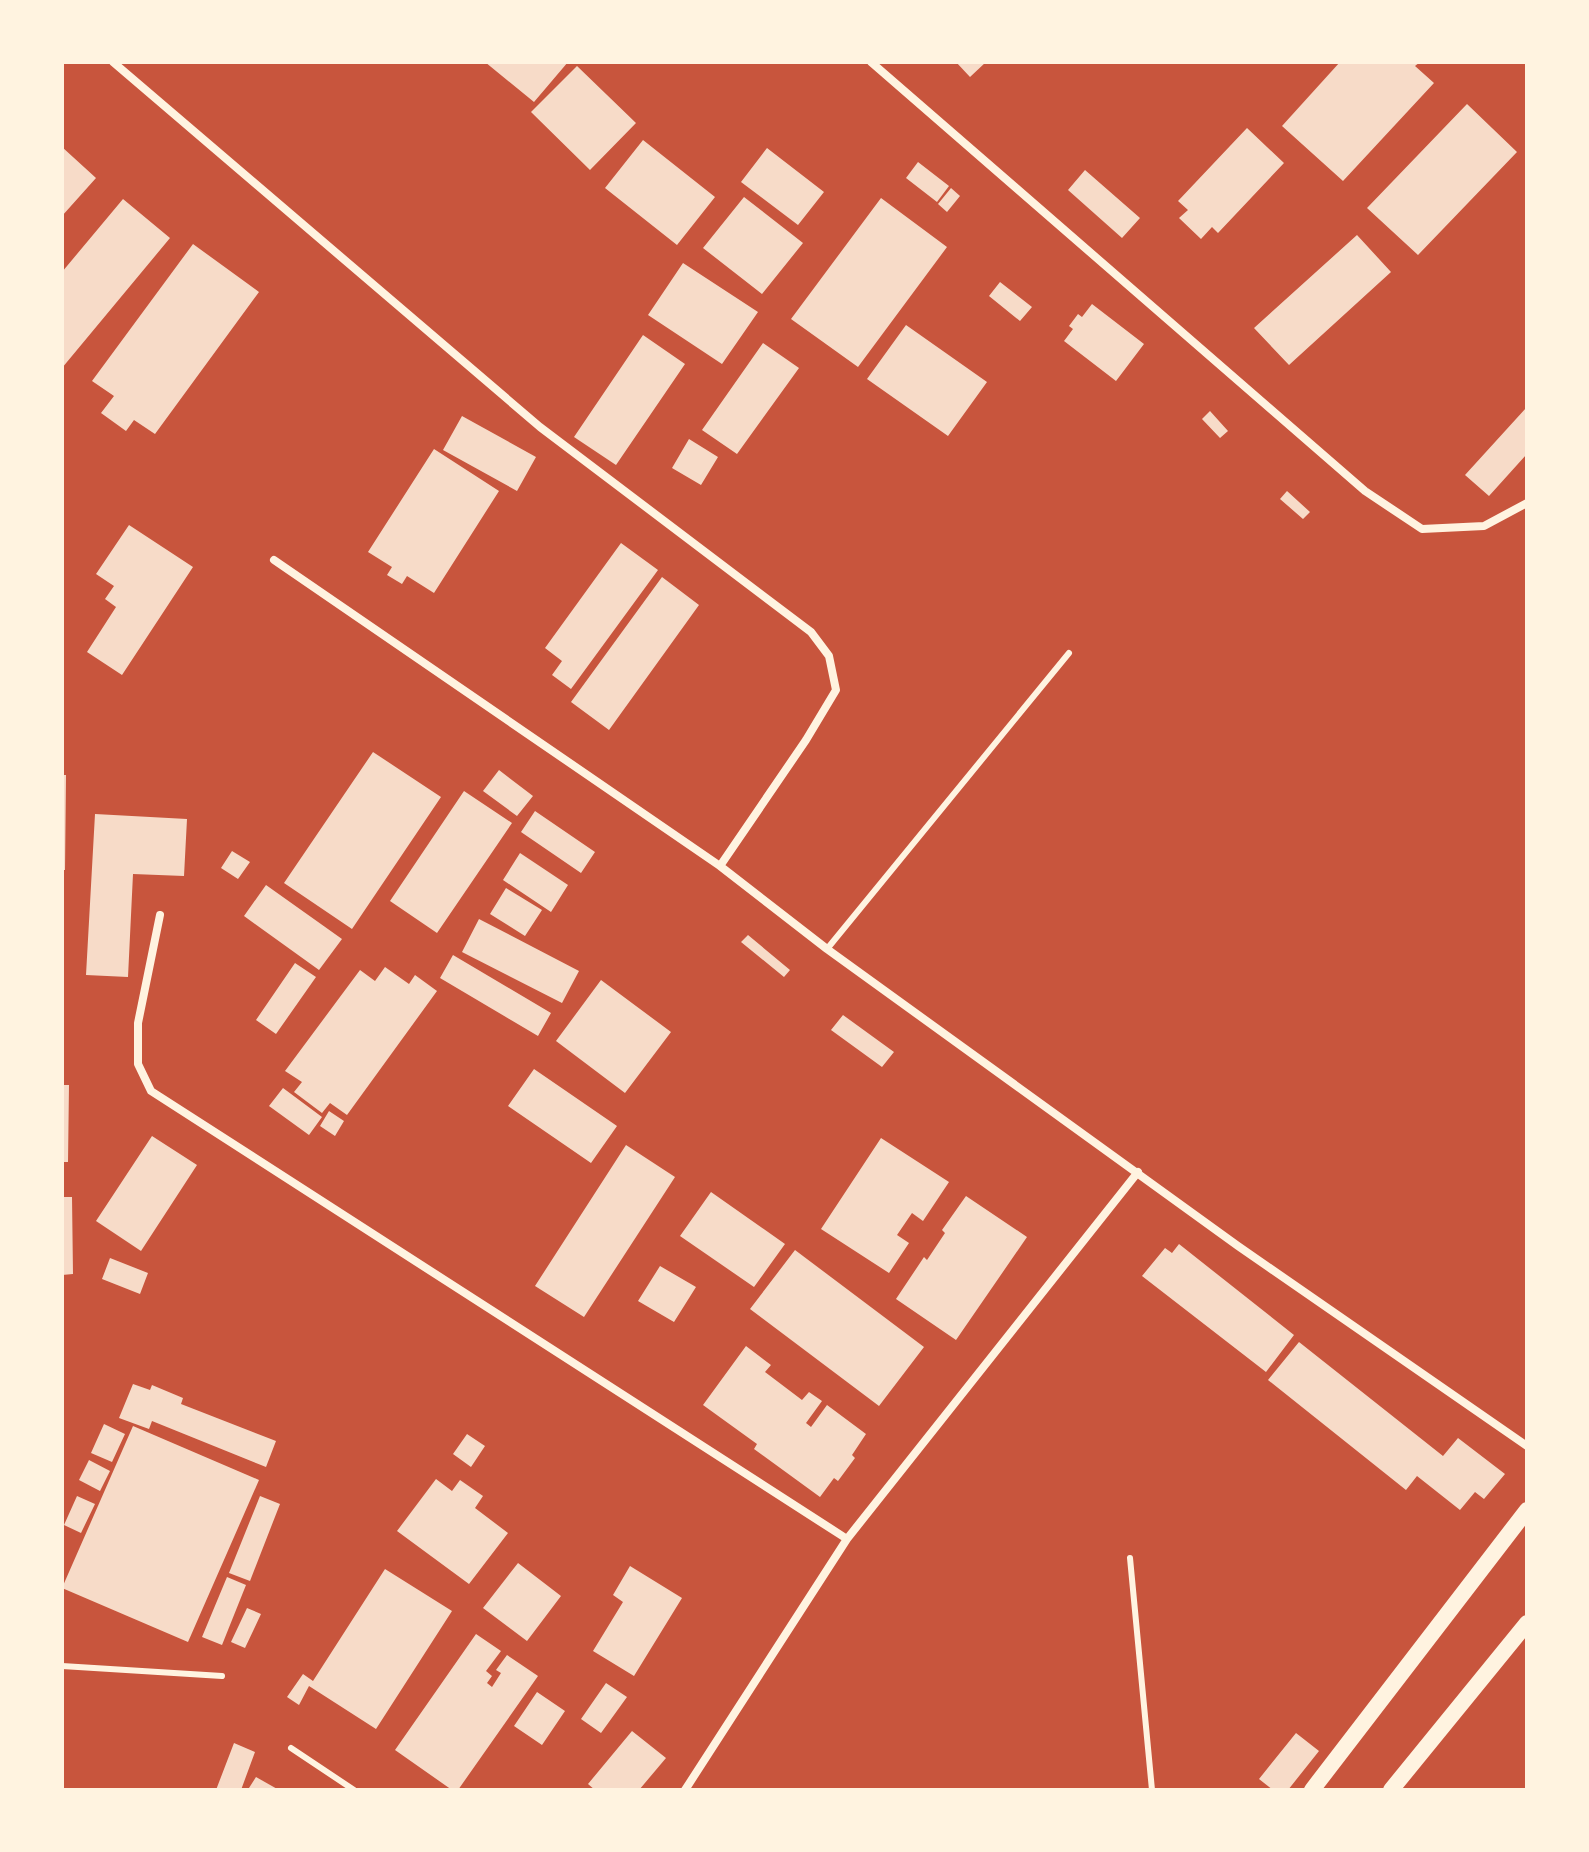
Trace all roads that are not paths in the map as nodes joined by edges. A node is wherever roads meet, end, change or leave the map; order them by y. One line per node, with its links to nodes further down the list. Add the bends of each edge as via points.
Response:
1 (113, 62): 6 (street, via 540,427 811,632 829,656 836,690)
2 (871, 62): 3 (street, via 1365,491 1422,529 1484,526)
3 (1527, 503)
4 (274, 560): 6 (street)
5 (1069, 653): 8 (lane)
6 (720, 866): 8 (street)
7 (160, 915): 12 (street, via 138,1023 138,1064 151,1091)
8 (827, 949): 9 (street)
9 (1138, 1172): 10 (street); 12 (street)
10 (1527, 1446)
11 (1527, 1510): 21 (main road)
12 (847, 1539): 19 (street)
13 (1130, 1558): 20 (lane)
14 (1527, 1623): 22 (main road)
15 (62, 1666): 16 (lane)
16 (222, 1676)
17 (291, 1748): 18 (lane)
18 (354, 1790)
19 (685, 1790)
20 (1152, 1790)
21 (1312, 1790)
22 (1391, 1790)

